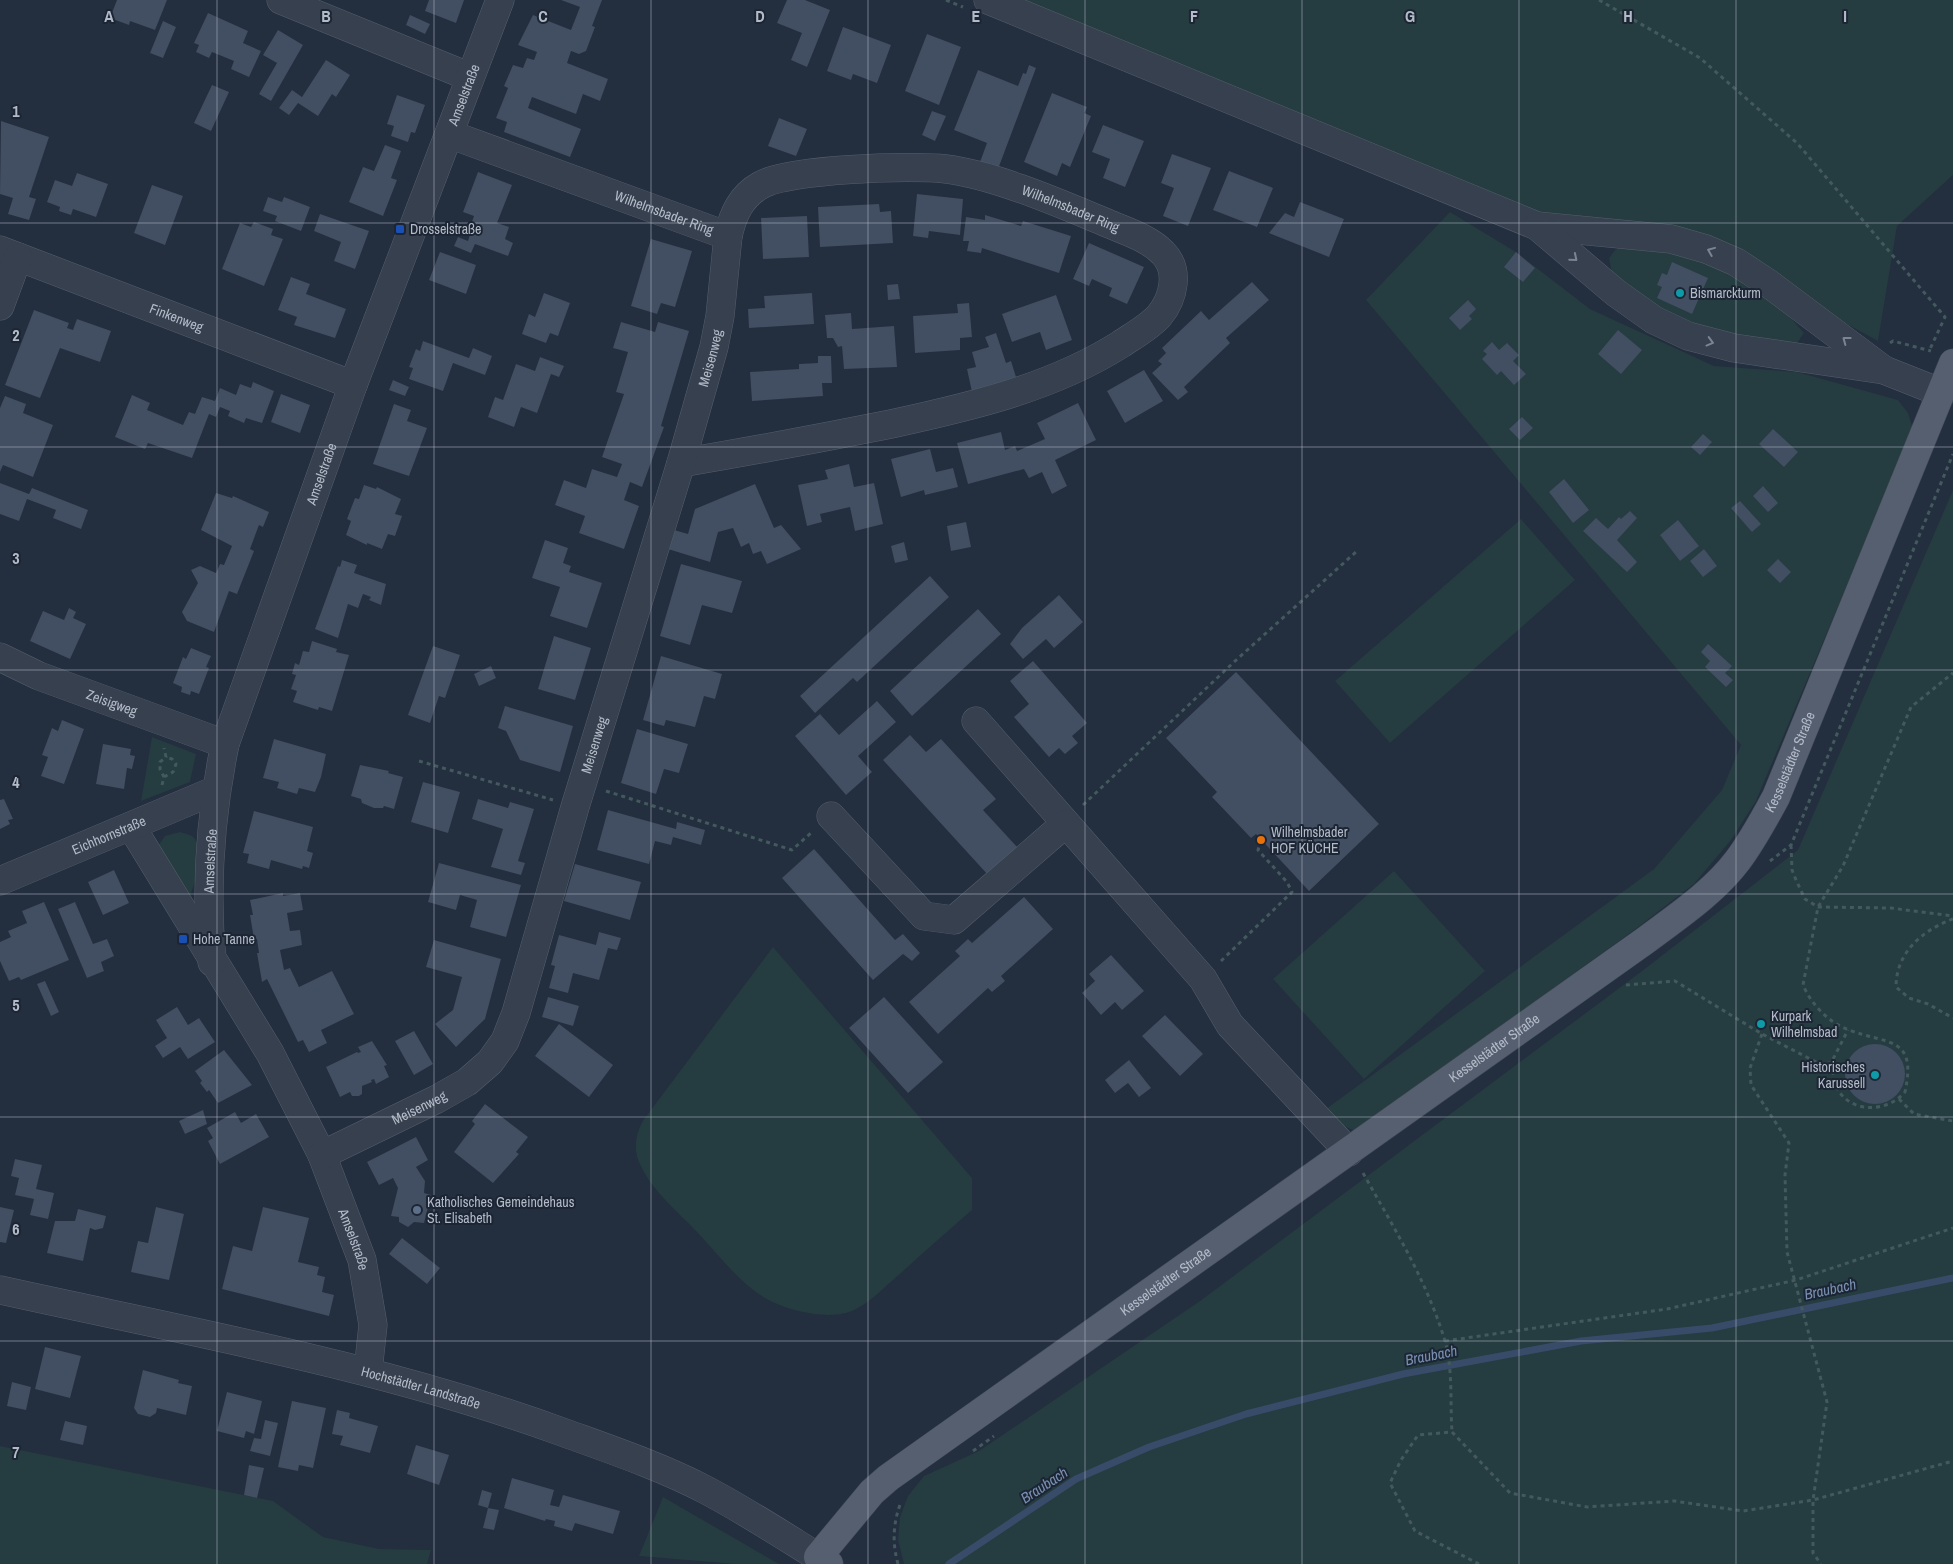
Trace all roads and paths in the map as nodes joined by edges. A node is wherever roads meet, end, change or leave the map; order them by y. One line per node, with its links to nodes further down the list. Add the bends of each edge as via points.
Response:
1 (281, 0): 5 (street)
2 (500, 0): 5 (street, Amselstraße)
3 (988, 0): 7 (street)
4 (1599, 0): 11 (path, via 1700,58 1797,143 1945,317)
5 (470, 77): 6 (street, Amselstraße)
6 (450, 134): 8 (street, Wilhelmsbader Ring); 13 (street, Amselstraße)
7 (1537, 226): 12 (street, one-way to 12, via 1616,293 1654,320 1688,336 1734,348); 12 (street, one-way to 7, via 1768,283 1736,262 1706,249 1671,239)
8 (728, 236): 16 (street, Meisenweg, via 714,347); 16 (street, Wilhelmsbader Ring, via 732,216 741,202 762,184 786,176 864,169 946,169 1056,202 1143,238 1163,252 1172,267 1174,281 1166,306 1158,317 1135,335 1100,356 1023,390 925,416)
9 (9, 254): 10 (street); 13 (street, Finkenweg)
10 (0, 306)
11 (1941, 357): 14 (main road, Kesselstädter Straße)
12 (1884, 370): 14 (street)
13 (353, 385): 22 (street, Amselstraße)
14 (1942, 393): 47 (main road, Kesselstädter Straße, via 1776,797 1756,835 1737,861 1706,894)
15 (1953, 454): 32 (path)
16 (681, 463): 27 (street, Meisenweg)
17 (1357, 551): 30 (path, via 1165,726)
18 (0, 657): 20 (street, Zeisigweg, via 39,676)
19 (1953, 673): 35 (path, via 1911,707 1843,866)
20 (155, 718): 22 (street, Zeisigweg); 23 (path)
21 (976, 721): 30 (street)
22 (225, 744): 26 (street, Amselstraße)
23 (166, 757): 25 (path, via 160,762); 25 (path, via 176,764 173,772)
24 (419, 761): 27 (path)
25 (164, 776): 29 (path)
26 (216, 790): 29 (street, Eichhornstraße); 37 (street, Amselstraße, via 207,886)
27 (579, 795): 28 (path, via 792,850); 46 (street, Meisenweg, via 516,1013 505,1040 490,1062 467,1082 437,1099)
28 (831, 816): 30 (street, via 924,916 954,920)
29 (141, 821): 34 (street, Eichhornstraße); 37 (street, Amselstraße)
30 (1065, 824): 38 (street)
31 (1261, 840): 38 (path, via 1258,850 1292,892)
32 (1791, 844): 33 (path); 35 (path, via 1792,870 1796,880 1805,899)
33 (1763, 866)
34 (0, 881)
35 (1818, 907): 36 (path, via 1892,908); 41 (path, via 1803,985 1808,996 1826,1016)
36 (1953, 918): 40 (path, via 1926,931 1911,945 1896,979 1896,987 1909,998)
37 (212, 962): 46 (street, Amselstraße, via 270,1054)
38 (1203, 979): 47 (street, via 1230,1025)
39 (1624, 985): 42 (path, via 1674,981)
40 (1953, 1018)
41 (1848, 1030): 43 (path); 44 (path, via 1887,1039 1902,1051 1908,1062 1908,1074)
42 (1762, 1034): 43 (path, via 1820,1064); 49 (path, via 1750,1068 1751,1085 1789,1143 1787,1252)
43 (1831, 1063): 44 (path, via 1840,1092 1852,1104 1870,1108 1889,1105)
44 (1899, 1099): 45 (path, via 1914,1114)
45 (1953, 1121)
46 (322, 1155): 52 (street, Amselstraße, via 362,1260 373,1325)
47 (1354, 1159): 51 (path, via 1416,1266); 56 (main road, Kesselstädter Straße, via 895,1473 872,1492)
48 (1953, 1228): 49 (path)
49 (1796, 1280): 51 (path, via 1667,1309); 55 (path, via 1805,1326 1827,1402)
50 (0, 1290): 52 (street, Hochstädter Landstraße)
51 (1445, 1341): 53 (path)
52 (368, 1371): 56 (street, Hochstädter Landstraße, via 524,1418 671,1474 705,1489)
53 (1452, 1432): 55 (path, via 1510,1493 1587,1506 1674,1501 1744,1511); 57 (path, via 1418,1435 1390,1483 1415,1531)
54 (1953, 1461): 55 (path)
55 (1814, 1500): 58 (path, via 1813,1553)
56 (824, 1560)
57 (1479, 1564)
58 (1821, 1564)

